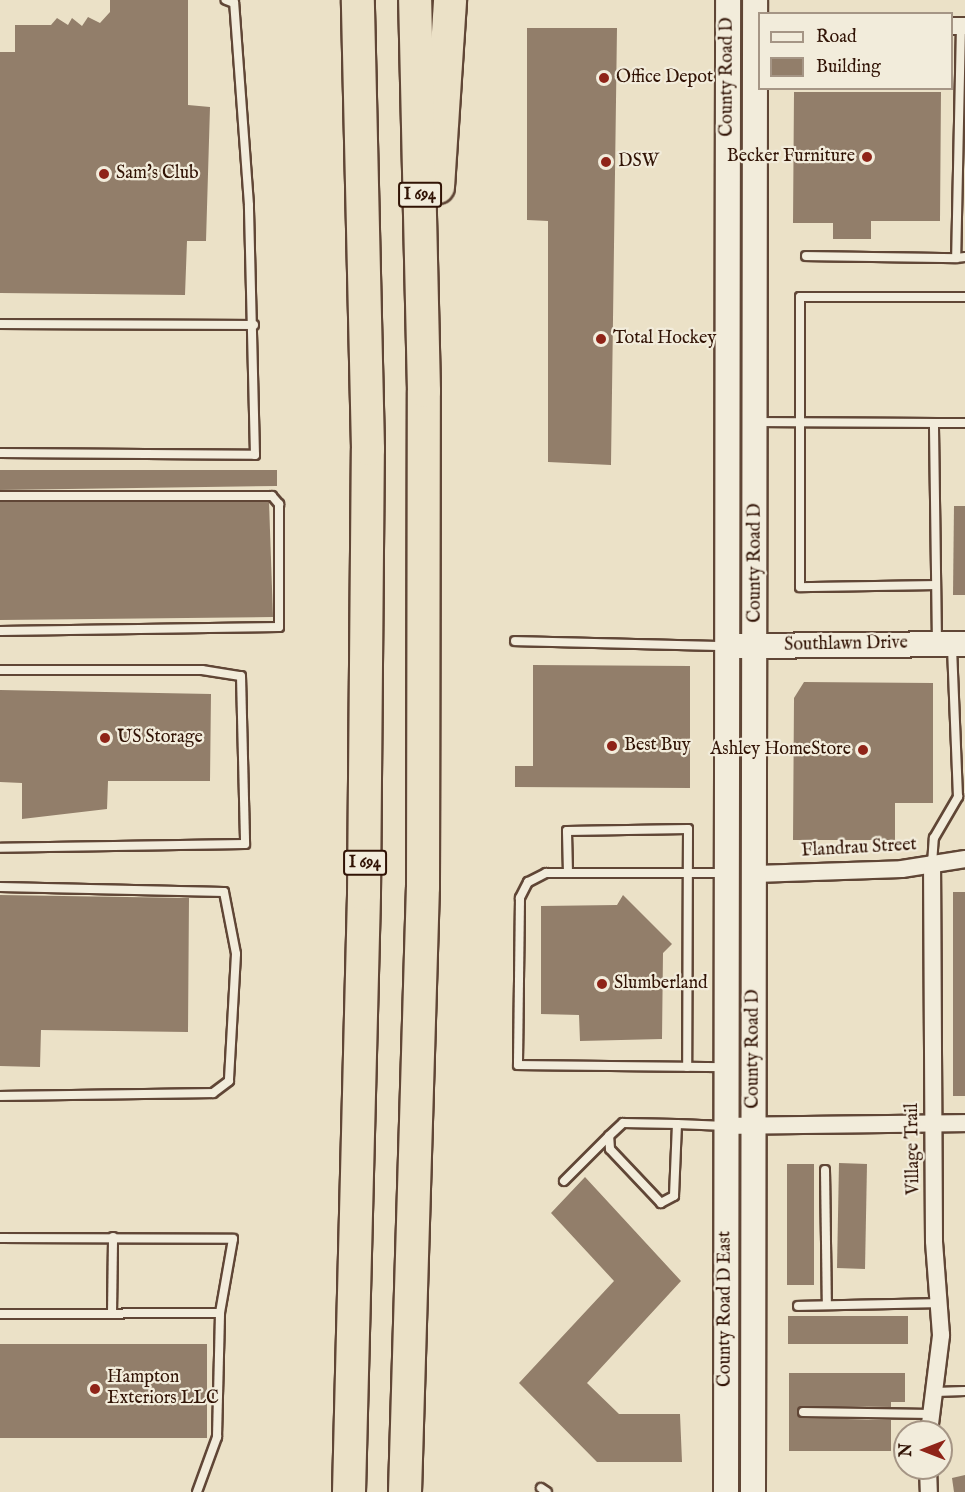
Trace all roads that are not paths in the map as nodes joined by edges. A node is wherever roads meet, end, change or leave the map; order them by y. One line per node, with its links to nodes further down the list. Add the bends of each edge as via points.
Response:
1 (226, 0): 17 (lane, via 234,3)
2 (339, 0): 12 (highway)
3 (358, 0): 12 (highway, I 694)
4 (415, 0): 18 (highway, I 694)
5 (450, 0): 18 (highway)
6 (728, 0): 10 (street, County Road D)
7 (755, 0): 9 (street, County Road D)
8 (959, 26): 11 (lane)
9 (757, 27): 10 (street); 19 (street, County Road D)
10 (728, 31): 29 (street, County Road D)
11 (963, 69): 14 (lane)
12 (363, 235): 65 (highway, I 694, via 365,870)
13 (806, 256): 14 (lane)
14 (960, 257)
15 (965, 297): 20 (lane, via 800,297)
16 (0, 324): 17 (lane)
17 (254, 325): 23 (lane, via 255,455)
18 (424, 391): 66 (highway, I 694, via 423,887)
19 (756, 422): 20 (lane); 30 (street, County Road D)
20 (800, 422): 21 (lane); 25 (lane, via 800,587)
21 (934, 423): 22 (lane); 25 (lane)
22 (965, 423)
23 (0, 453)
24 (0, 496): 26 (lane, via 272,496 279,504 279,627)
25 (934, 585): 28 (lane)
26 (0, 631)
27 (515, 641): 29 (lane)
28 (951, 644): 30 (street, Southlawn Drive); 34 (lane, via 958,797 934,838)
29 (728, 646): 30 (street, Southlawn Drive); 37 (street, County Road D)
30 (756, 647): 38 (street, County Road D)
31 (0, 670): 32 (lane, via 201,670 241,676 245,844)
32 (0, 848)
33 (965, 859): 34 (street, Flandrau Street)
34 (932, 864): 38 (street, Flandrau Street); 45 (street, Village Trail)
35 (567, 873): 36 (lane); 36 (lane, via 567,831 688,829); 40 (lane, via 535,877 520,898 518,1065)
36 (688, 873): 37 (lane); 40 (lane)
37 (727, 873): 41 (street, County Road D)
38 (754, 874): 47 (street, County Road D)
39 (0, 887): 42 (lane, via 224,892 236,954 229,1081 213,1093)
40 (687, 1067): 41 (lane)
41 (726, 1067): 46 (street, County Road D)
42 (0, 1096)
43 (965, 1123): 45 (street)
44 (677, 1124): 46 (lane); 48 (lane, via 623,1123); 48 (lane, via 674,1196 661,1203 610,1149)
45 (933, 1125): 47 (street); 53 (street, Village Trail, via 933,1241)
46 (726, 1126): 47 (street); 67 (street, County Road D East)
47 (754, 1126): 68 (street, County Road D East)
48 (609, 1136): 50 (lane)
49 (825, 1170): 54 (lane)
50 (564, 1181)
51 (113, 1237): 52 (lane); 56 (lane); 57 (lane, via 233,1239)
52 (0, 1238)
53 (940, 1303): 54 (lane); 60 (street, Village Trail)
54 (826, 1305): 55 (lane)
55 (798, 1306)
56 (112, 1313): 57 (lane); 58 (lane)
57 (219, 1313): 64 (lane, via 217,1437)
58 (0, 1314)
59 (965, 1391): 60 (lane)
60 (935, 1392): 62 (street, Village Trail)
61 (803, 1412): 62 (lane)
62 (932, 1414): 63 (street, Village Trail)
63 (931, 1420)
64 (197, 1492)
65 (349, 1492)
66 (405, 1492)
67 (726, 1492)
68 (753, 1492)

